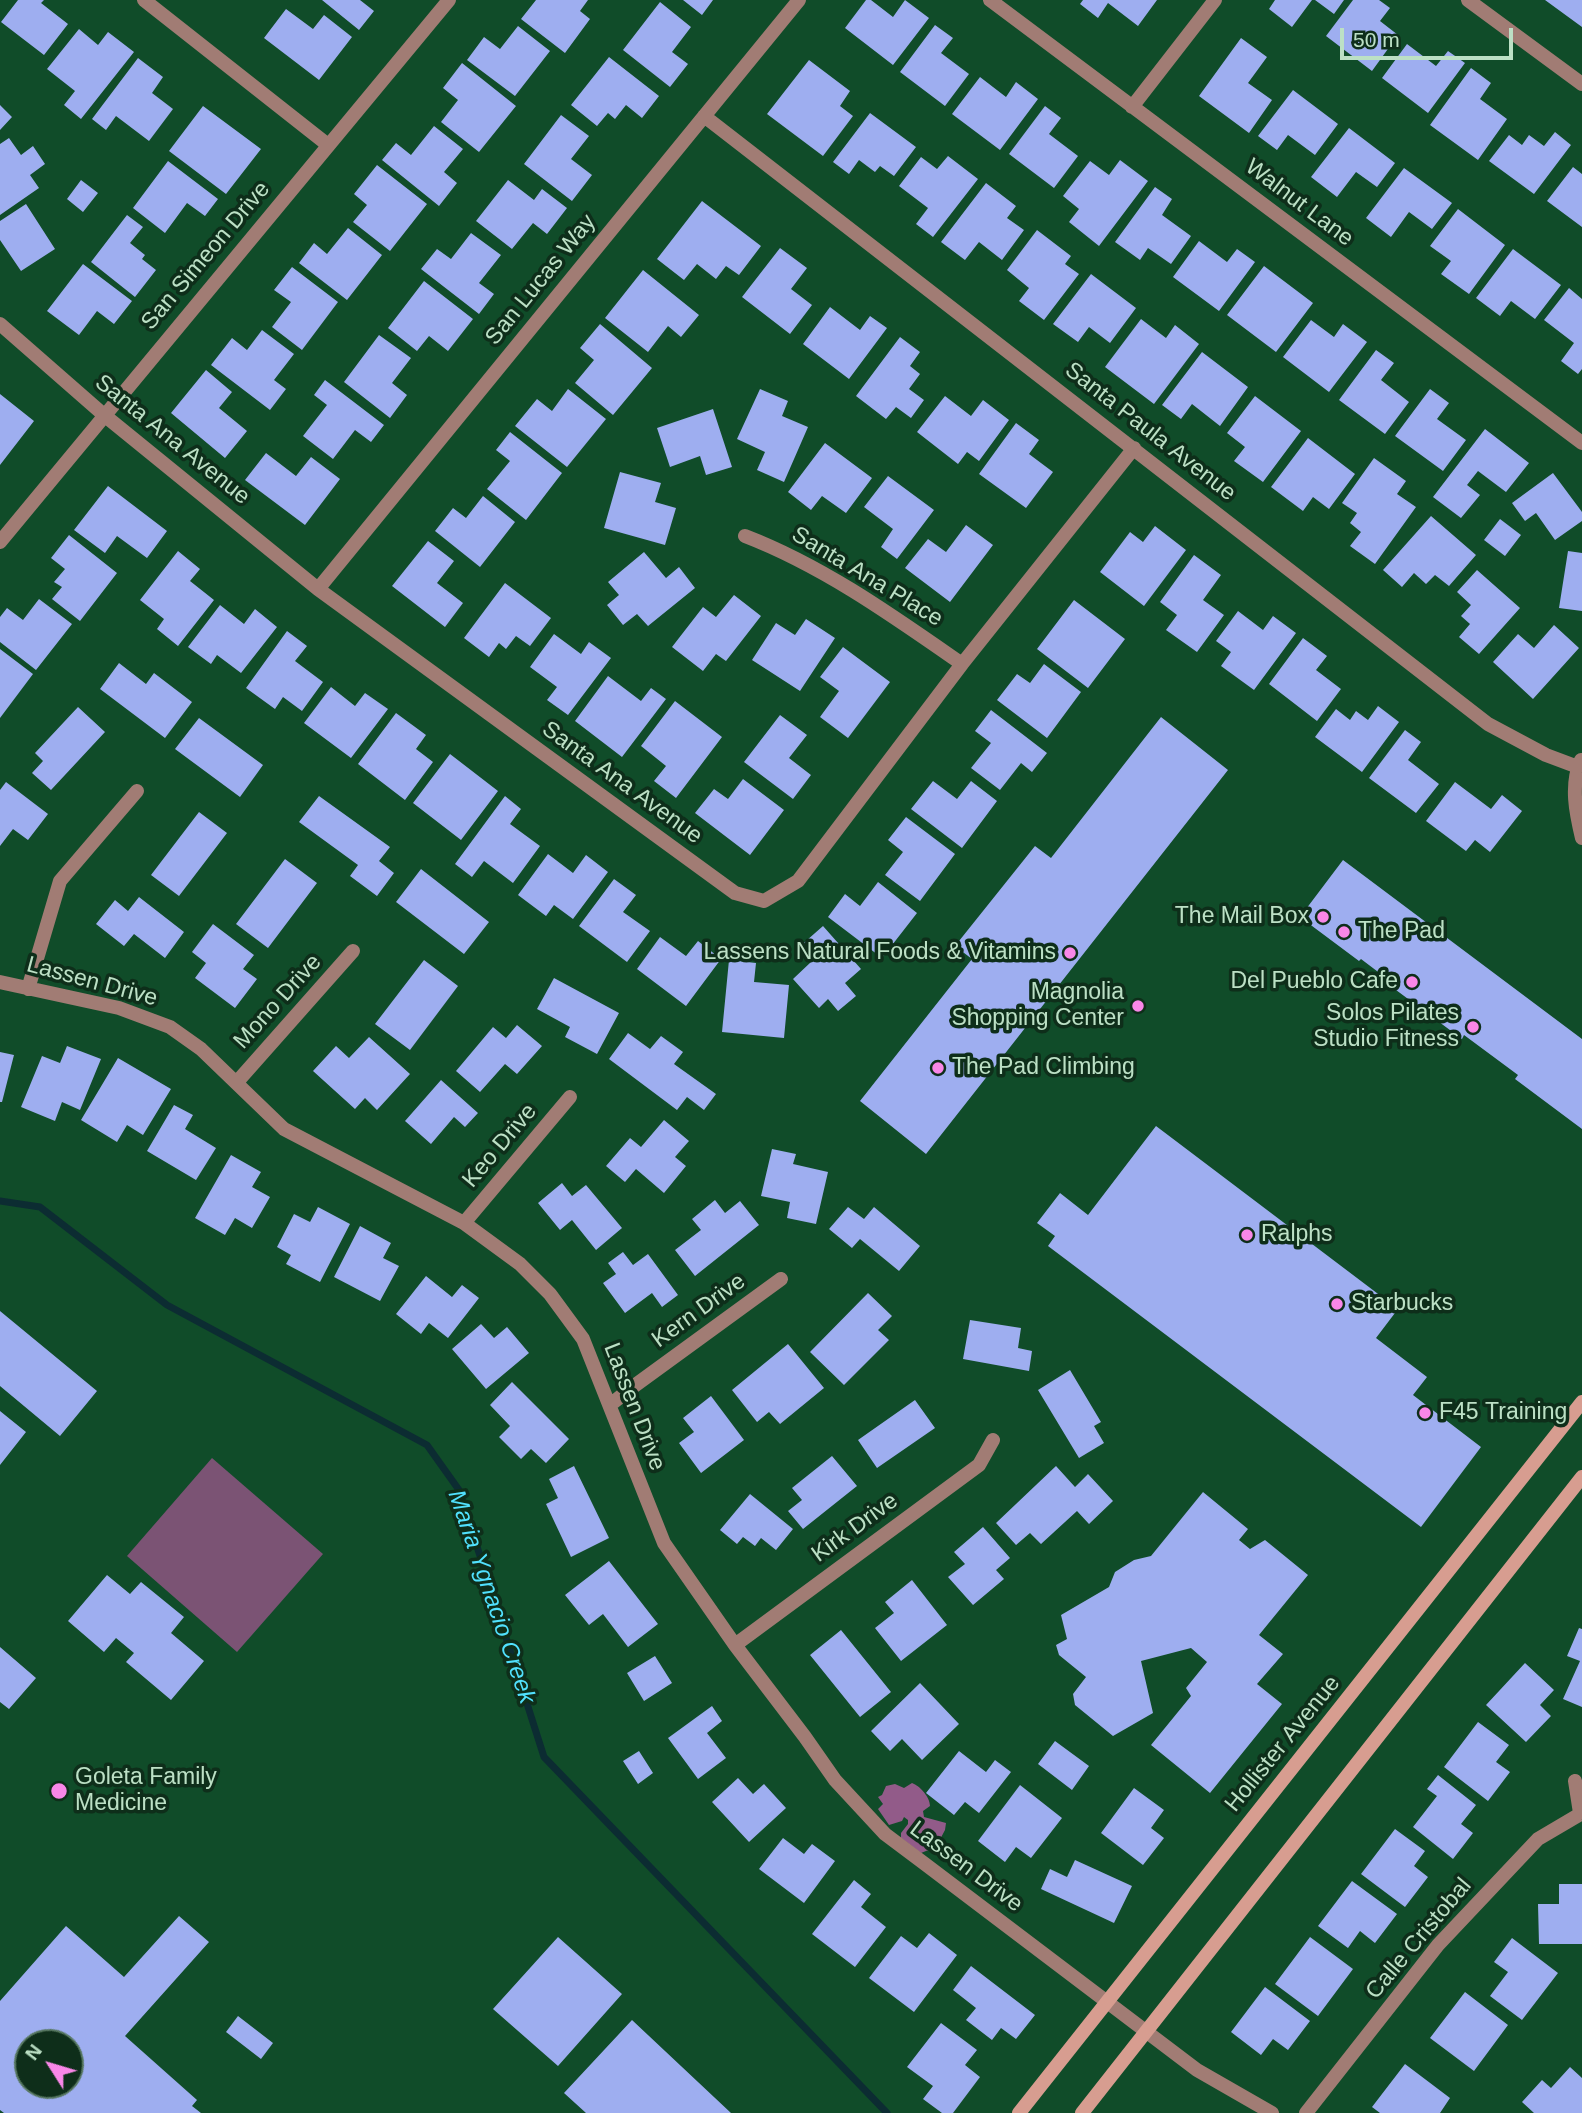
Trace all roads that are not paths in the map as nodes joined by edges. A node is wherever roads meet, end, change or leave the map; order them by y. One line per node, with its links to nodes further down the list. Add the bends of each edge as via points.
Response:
1 (144, 0): 10 (street)
2 (449, 0): 10 (street, San Simeon Drive)
3 (799, 0): 9 (street, San Lucas Way)
4 (990, 0): 8 (street, Walnut Lane)
5 (1215, 0): 8 (street)
6 (1468, 0): 7 (street)
7 (1582, 84)
8 (1132, 107): 13 (street, Walnut Lane)
9 (704, 116): 14 (street, Santa Paula Avenue); 17 (street, San Lucas Way)
10 (328, 145): 12 (street, San Simeon Drive)
11 (0, 324): 12 (street, Santa Ana Avenue)
12 (104, 415): 16 (street, San Simeon Drive); 17 (street, Santa Ana Avenue)
13 (1582, 443)
14 (1134, 448): 18 (street, Santa Ana Avenue); 19 (street, Santa Paula Avenue, via 1488,724 1546,755)
15 (745, 536): 18 (street, Santa Ana Place, via 779,549 864,597)
16 (0, 542)
17 (318, 589): 18 (street, Santa Ana Avenue, via 735,893 764,901 798,881)
18 (962, 664)
19 (1580, 763): 21 (street, via 1574,806)
20 (137, 791): 24 (street, via 60,881)
21 (1582, 838)
22 (353, 951): 25 (street, Mono Drive)
23 (0, 982): 24 (street, Lassen Drive)
24 (28, 989): 25 (street, Lassen Drive, via 119,1008 170,1027)
25 (237, 1082): 27 (street, Lassen Drive, via 284,1129)
26 (570, 1097): 27 (street, Keo Drive)
27 (464, 1223): 30 (street, Lassen Drive, via 520,1264 550,1294 583,1339)
28 (781, 1279): 30 (street, Kern Drive)
29 (1582, 1402): 36 (main road, Hollister Avenue)
30 (610, 1405): 33 (street, Lassen Drive, via 664,1544)
31 (993, 1440): 33 (street, Kirk Drive, via 979,1465)
32 (1582, 1477): 37 (main road)
33 (735, 1645): 36 (street, Lassen Drive, via 835,1780 885,1834)
34 (1575, 1781): 35 (street)
35 (1581, 1813): 41 (street, Calle Cristobal, via 1538,1839 1438,1945)
36 (1107, 2003): 37 (street, Lassen Drive); 38 (main road, Hollister Avenue)
37 (1146, 2032): 39 (main road); 40 (street, Lassen Drive, via 1213,2080)
38 (1019, 2113)
39 (1082, 2113)
40 (1272, 2113)
41 (1306, 2113)

